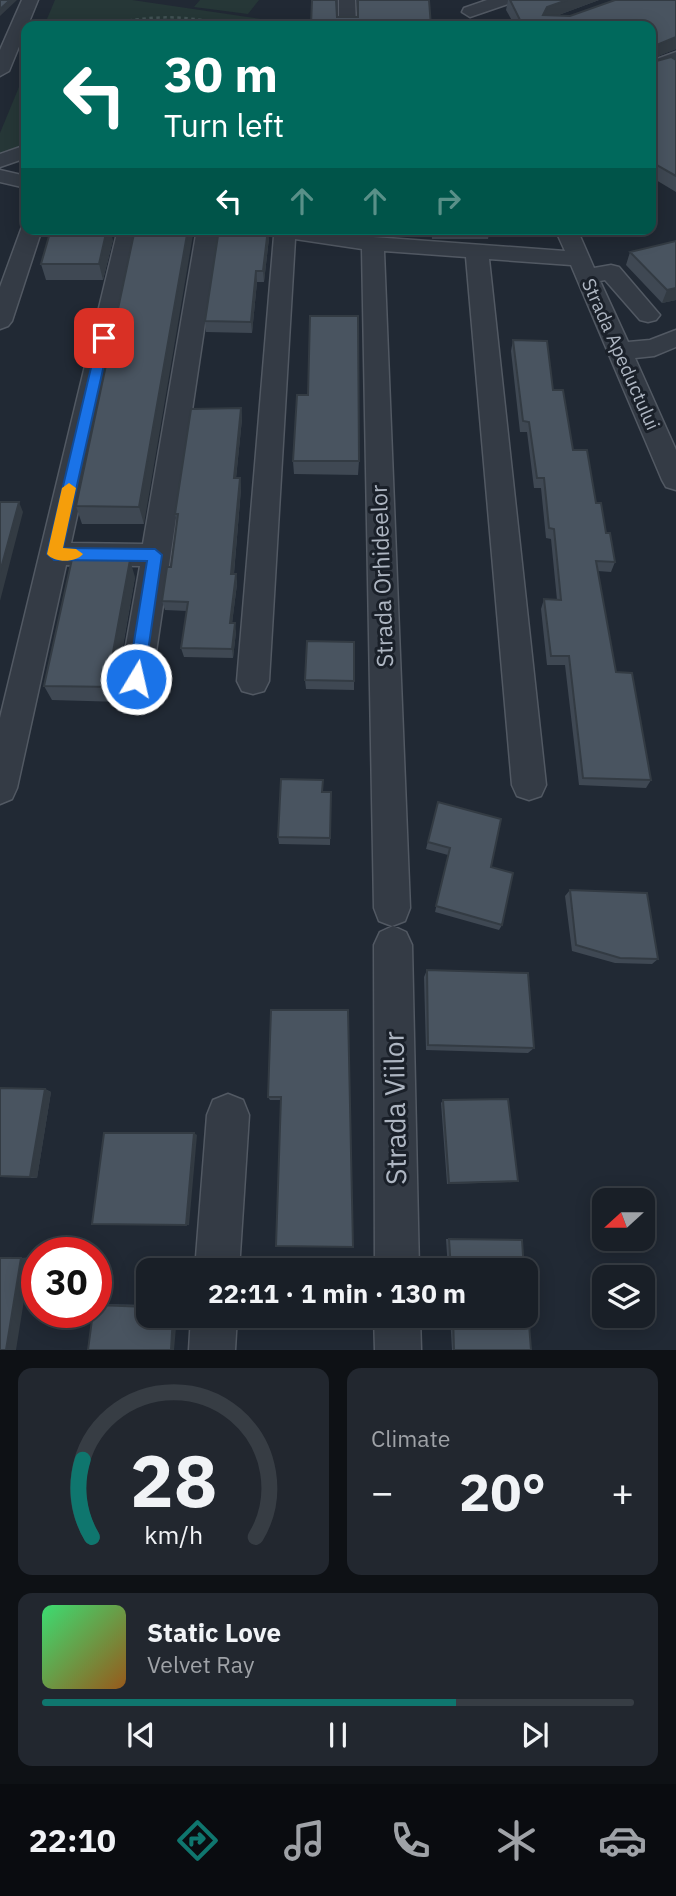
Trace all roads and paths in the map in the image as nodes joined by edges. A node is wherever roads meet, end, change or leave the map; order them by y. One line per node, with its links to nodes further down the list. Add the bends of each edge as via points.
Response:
1 (347, 0): 6 (street)
2 (502, 0): 3 (street)
3 (471, 13)
4 (125, 21): 5 (path, via 175,16)
5 (208, 21)
6 (348, 21)
7 (21, 28): 10 (street)
8 (676, 57): 9 (street)
9 (656, 66)
10 (0, 71)
11 (21, 156): 12 (street)
12 (0, 173): 13 (street)
13 (21, 180)
14 (30, 235): 25 (street)
15 (128, 235): 29 (street)
16 (207, 235): 30 (street)
17 (280, 235): 32 (street)
18 (329, 235): 20 (street)
19 (569, 235): 23 (street, Strada Apeductului)
20 (358, 238): 21 (street); 35 (street, Strada Orhideelor)
21 (421, 239): 22 (street)
22 (477, 253): 23 (street); 33 (street)
23 (583, 268): 24 (street, via 611,272); 27 (street, Strada Apeductului)
24 (648, 315)
25 (0, 321)
26 (676, 338): 27 (street, via 654,348)
27 (620, 351): 28 (street, Strada Apeductului)
28 (676, 480)
29 (54, 554): 30 (street); 34 (street)
30 (155, 555): 31 (street)
31 (136, 679)
32 (254, 681)
33 (529, 785)
34 (0, 788)
35 (392, 927): 38 (street, Strada Viilor)
36 (228, 1115): 37 (street)
37 (218, 1258)
38 (397, 1258)
39 (213, 1328): 41 (street)
40 (397, 1328): 42 (street)
41 (212, 1350)
42 (398, 1350)

